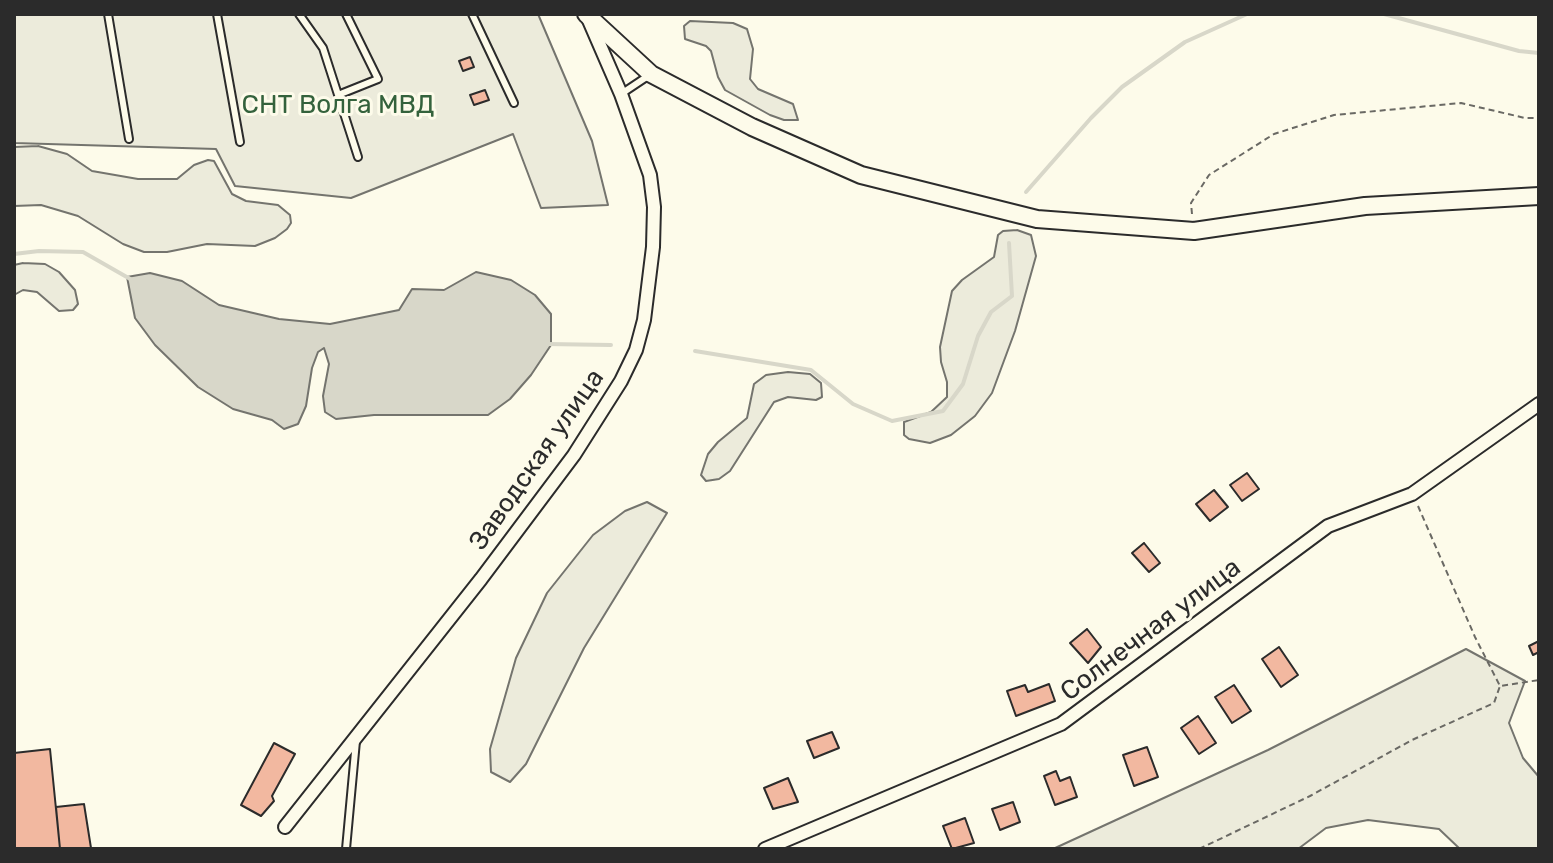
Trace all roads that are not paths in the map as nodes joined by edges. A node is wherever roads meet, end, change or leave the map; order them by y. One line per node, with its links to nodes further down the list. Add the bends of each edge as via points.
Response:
1 (108, 14): 11 (lane)
2 (217, 14): 12 (lane)
3 (299, 14): 9 (lane, via 323,48)
4 (346, 14): 9 (lane, via 378,79)
5 (472, 14): 10 (lane)
6 (587, 16): 7 (street); 8 (street, Заводская улица)
7 (651, 74): 8 (lane); 14 (street, via 861,175 1037,219 1194,231 1365,206)
8 (621, 94): 16 (street, Заводская улица, via 650,175 654,207 650,285 636,350 574,455)
9 (338, 95): 13 (lane)
10 (514, 103)
11 (129, 139)
12 (240, 142)
13 (358, 157)
14 (1539, 196)
15 (1539, 404): 19 (street, Солнечная улица, via 1412,494 1328,526 1061,724)
16 (356, 737): 17 (street, Заводская улица); 18 (lane)
17 (285, 827)
18 (346, 849)
19 (765, 849)

